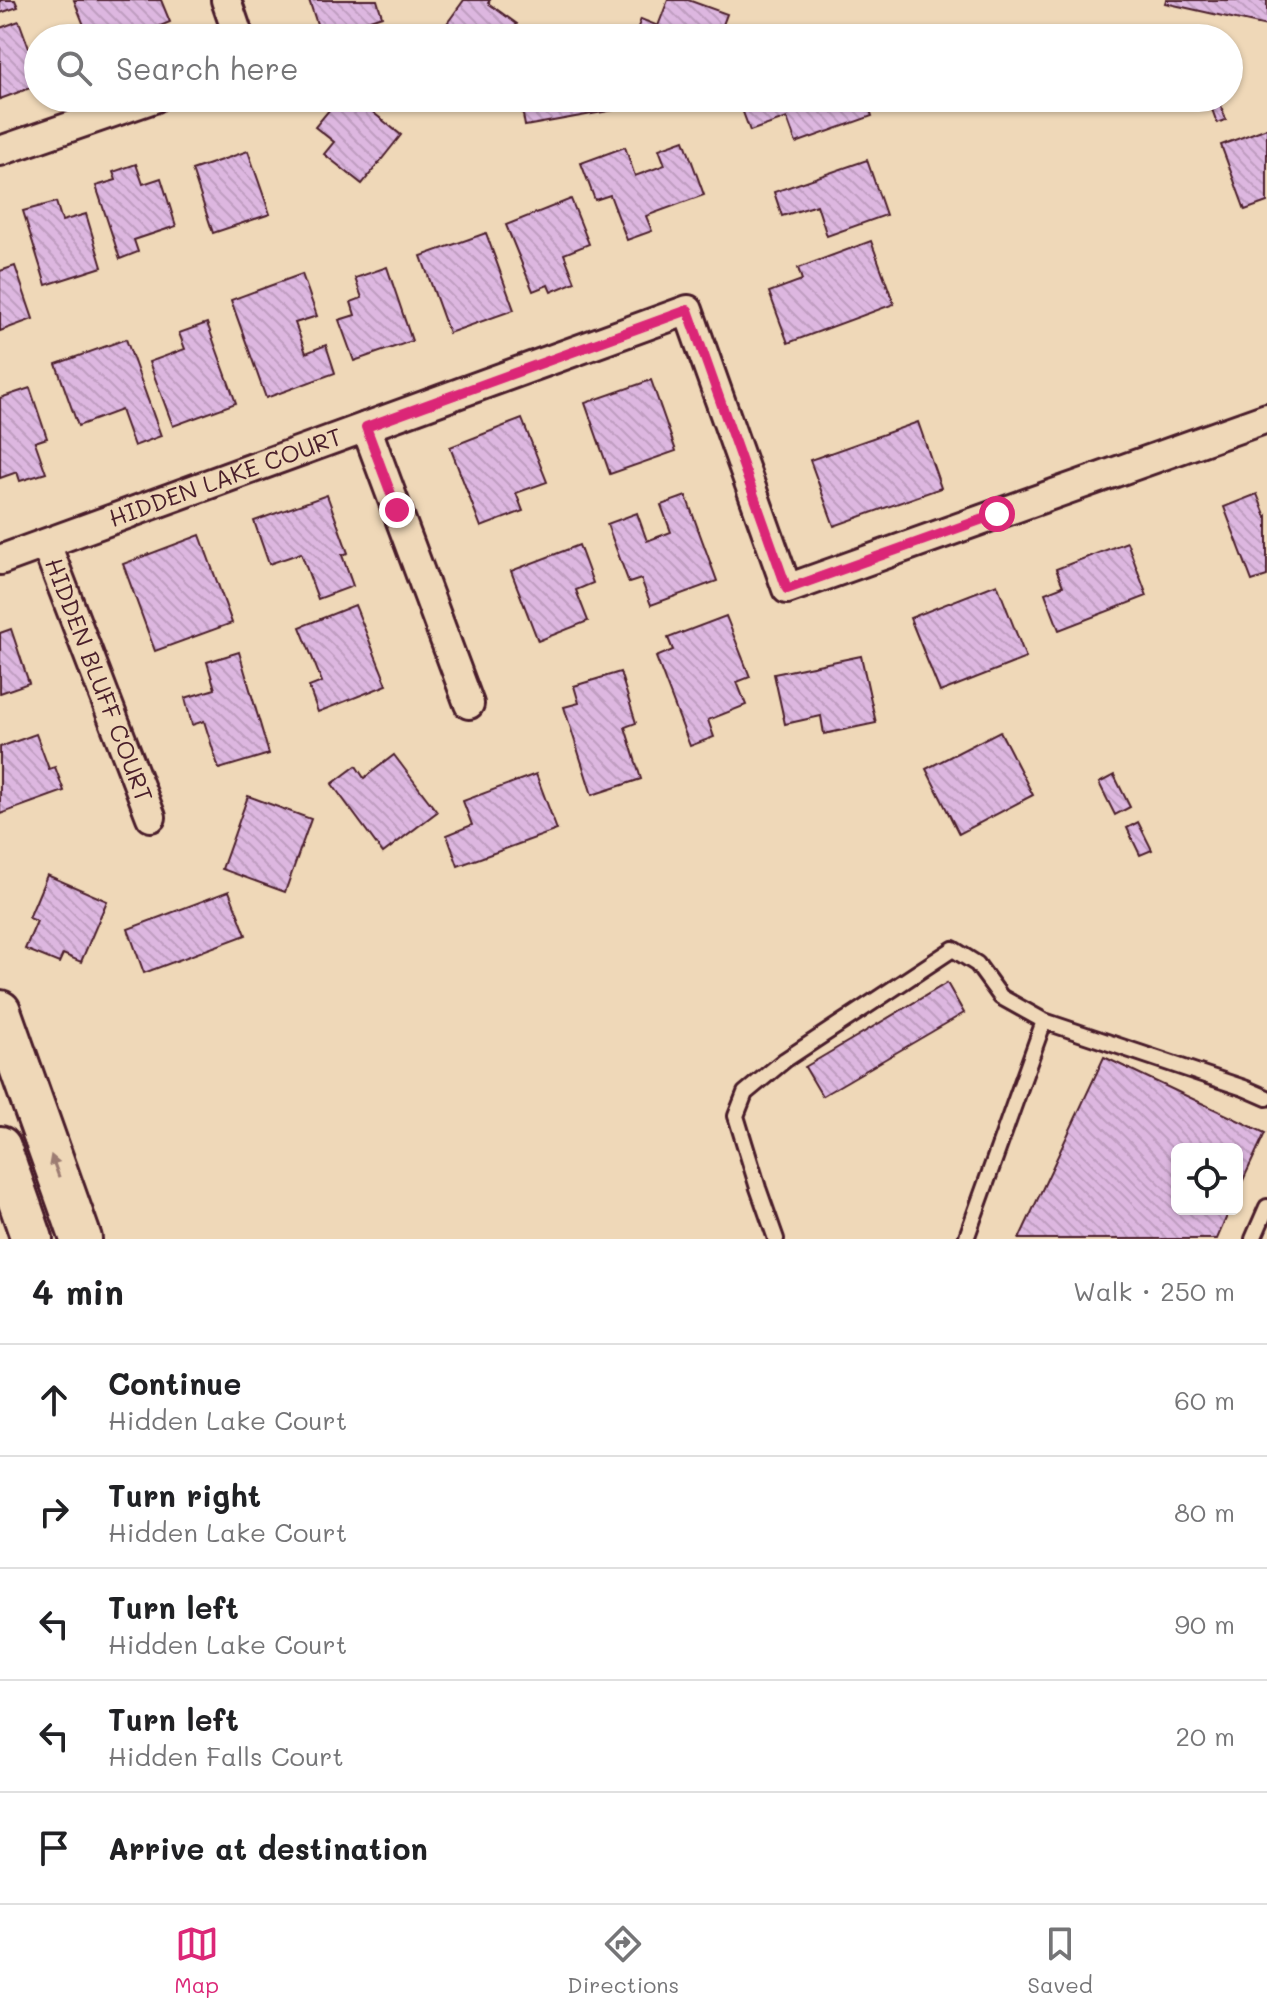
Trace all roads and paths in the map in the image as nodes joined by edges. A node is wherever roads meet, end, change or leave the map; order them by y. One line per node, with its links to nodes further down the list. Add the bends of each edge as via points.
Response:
1 (226, 0): 2 (street)
2 (234, 24)
3 (113, 112): 4 (street)
4 (0, 151)
5 (1267, 418): 6 (street, HIDDEN LAKE COURT, via 787,589 688,310)
6 (366, 427): 7 (street, HIDDEN LAKE COURT); 9 (street)
7 (46, 544): 8 (street, HIDDEN LAKE COURT); 10 (street, HIDDEN BLUFF COURT)
8 (0, 560)
9 (469, 704)
10 (151, 817)
11 (0, 1011): 17 (main road, one-way to 11)
12 (1044, 1021): 13 (lane); 18 (lane, via 1001,997 977,964 953,949 785,1060 745,1093 736,1116); 19 (lane)
13 (1267, 1098)
14 (0, 1147): 16 (main road)
15 (1267, 1207): 20 (lane)
16 (32, 1239)
17 (81, 1239)
18 (776, 1239)
19 (966, 1239)
20 (1253, 1239)

